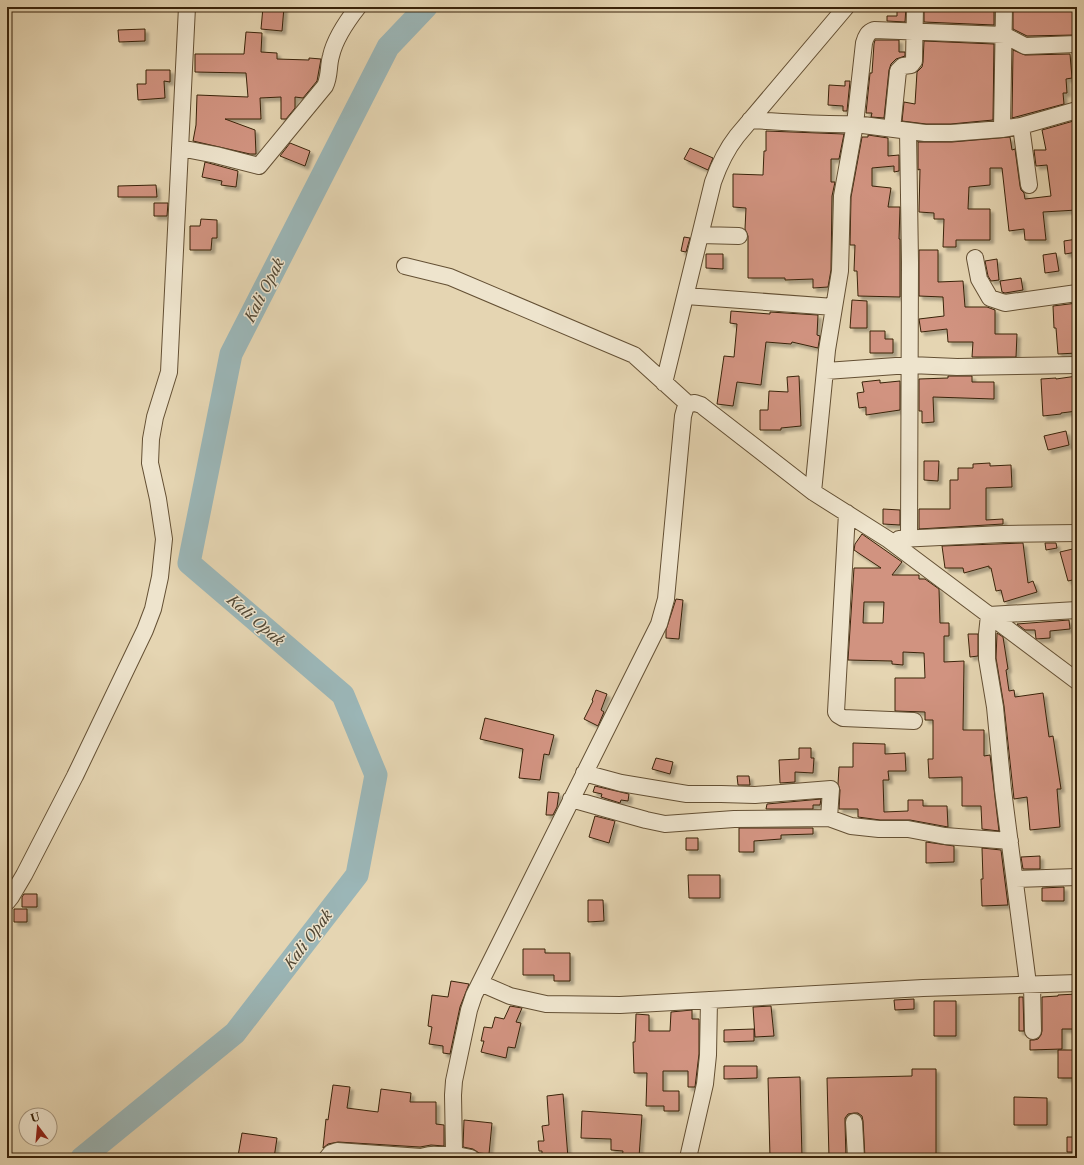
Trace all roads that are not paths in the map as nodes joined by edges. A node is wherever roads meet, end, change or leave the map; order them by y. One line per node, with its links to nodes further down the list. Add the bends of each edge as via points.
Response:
1 (187, 7): 16 (street)
2 (358, 7): 16 (street, via 333,48 325,86 259,166)
3 (846, 7): 10 (street)
4 (915, 7): 6 (street)
5 (1004, 7): 7 (street)
6 (915, 32): 7 (street); 11 (street, via 874,30 866,36); 13 (street, via 913,63 903,66 898,71)
7 (1004, 35): 8 (street, via 1025,46); 14 (street)
8 (1077, 44)
9 (1077, 110): 12 (street)
10 (750, 120): 11 (street); 18 (street, via 719,164)
11 (855, 124): 13 (street); 24 (street, via 842,196 840,271)
12 (1021, 126): 14 (street); 17 (street)
13 (892, 129): 15 (street)
14 (1002, 129): 15 (street, via 951,133)
15 (908, 131): 25 (street)
16 (180, 148): 45 (street, via 169,372 151,439 150,463 164,539 153,609 75,776 24,875)
17 (1029, 185)
18 (700, 235): 19 (street); 23 (street)
19 (739, 236)
20 (975, 258): 22 (street, via 979,279 990,298 1005,303)
21 (405, 266): 28 (street, via 450,277 634,356)
22 (1077, 292)
23 (686, 296): 24 (street); 28 (street)
24 (834, 307): 27 (street)
25 (910, 365): 26 (street); 27 (street); 33 (street)
26 (1077, 365)
27 (826, 371): 30 (street)
28 (664, 383): 29 (street)
29 (688, 404): 30 (street, via 701,405); 39 (street, via 684,416 666,599 659,624)
30 (813, 492): 31 (street)
31 (847, 513): 34 (street); 38 (street, via 836,712 842,718)
32 (1077, 533): 33 (street)
33 (909, 539): 34 (street)
34 (889, 540): 36 (street)
35 (1077, 610): 36 (street)
36 (989, 615): 37 (street); 42 (street, via 987,659)
37 (1077, 681)
38 (914, 721)
39 (584, 773): 40 (street); 41 (street, via 621,784 687,794 755,795 831,789)
40 (571, 800): 41 (street, via 666,824 734,819); 46 (street)
41 (829, 818): 42 (street, via 851,826 908,829 945,836)
42 (1010, 841): 44 (street)
43 (1077, 877): 44 (street)
44 (1015, 878): 48 (street)
45 (7, 902)
46 (480, 983): 49 (street, via 510,996 546,1004 620,1005); 52 (street, via 469,1010 454,1081)
47 (1077, 983): 48 (street)
48 (1030, 984): 49 (street); 50 (street)
49 (709, 1000): 56 (street, via 705,1084)
50 (1033, 1031)
51 (854, 1122): 57 (street)
52 (452, 1154): 54 (street, via 425,1155); 55 (street)
53 (327, 1158): 54 (street, via 337,1151)
54 (420, 1158)
55 (471, 1158)
56 (688, 1158)
57 (856, 1158)

